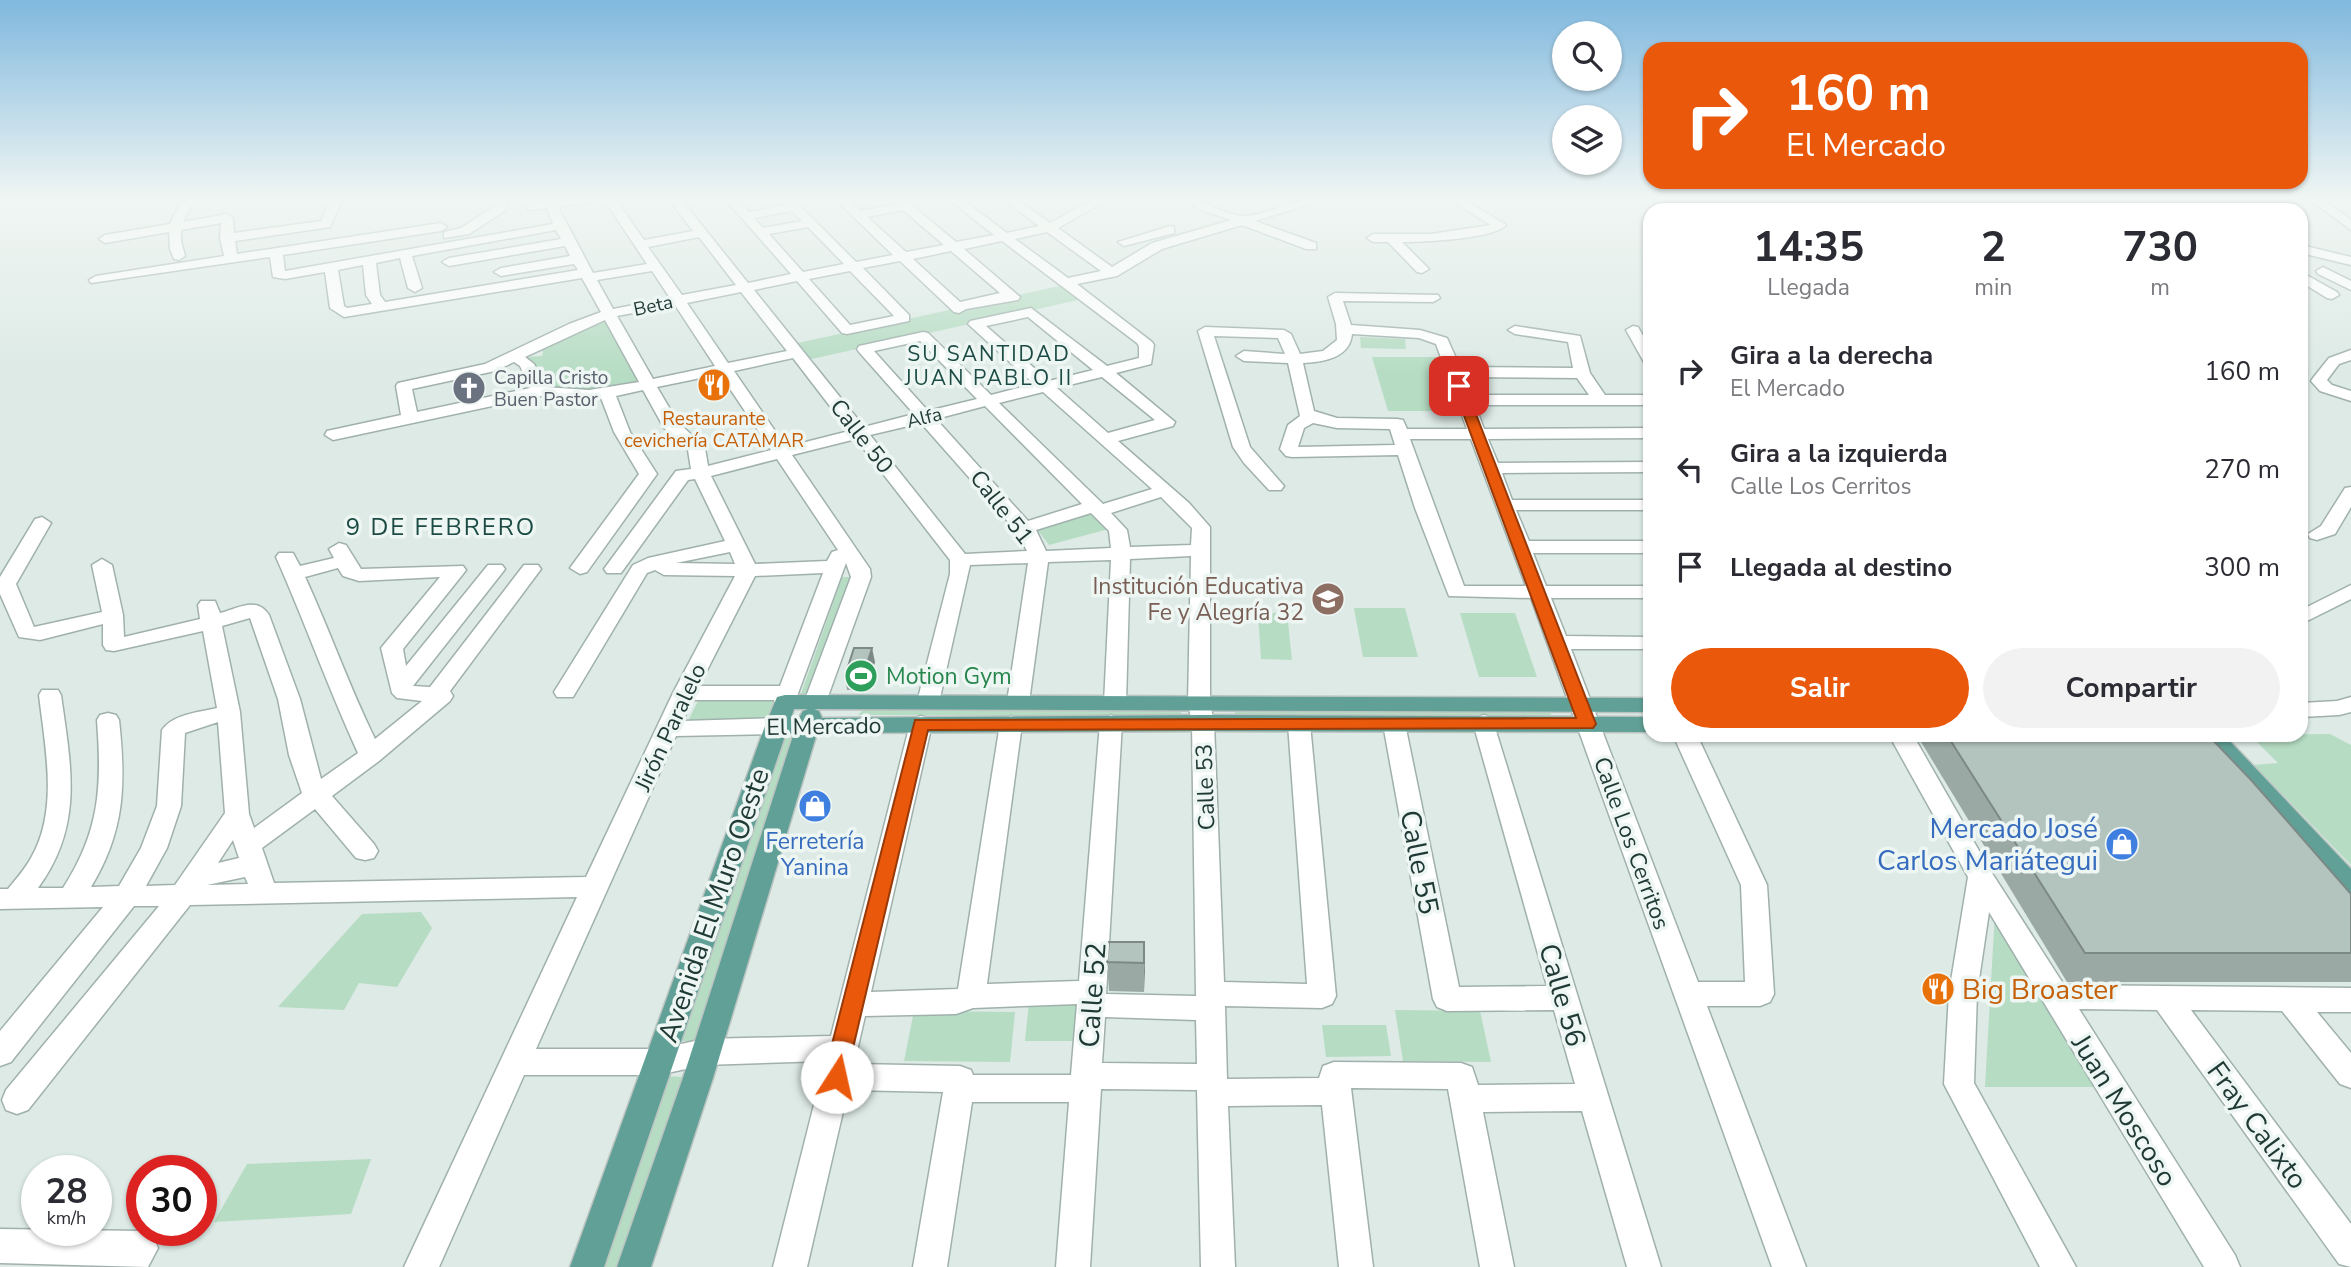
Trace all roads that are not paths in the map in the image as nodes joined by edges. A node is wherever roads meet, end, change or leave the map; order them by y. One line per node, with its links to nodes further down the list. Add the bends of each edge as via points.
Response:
1 (249, 257): 20 (street)
2 (276, 257): 24 (street, via 279,275)
3 (322, 257): 19 (street)
4 (389, 257): 21 (street)
5 (406, 257): 35 (street)
6 (448, 257): 7 (street, via 451,267)
7 (498, 257)
8 (577, 257): 26 (street)
9 (651, 257): 22 (street, Avenida El Muro Oeste)
10 (721, 257): 34 (street, Calle 50)
11 (783, 257): 29 (street)
12 (845, 257): 23 (street)
13 (902, 257): 14 (street, via 958,308 1012,296); 23 (street, Beta)
14 (966, 257)
15 (1030, 257): 32 (street)
16 (1090, 257): 28 (street)
17 (1138, 257): 28 (street)
18 (1410, 257): 25 (street)
19 (318, 258)
20 (230, 260): 30 (street)
21 (369, 261): 24 (street); 40 (street)
22 (657, 266): 26 (street); 39 (street, Avenida El Muro Oeste)
23 (853, 266): 29 (street, Beta); 29 (street, via 904,318 847,330)
24 (331, 268): 40 (street, via 337,308 344,313)
25 (1422, 269)
26 (584, 270): 35 (street); 40 (street); 41 (street)
27 (2323, 271): 33 (street)
28 (1112, 273): 32 (street)
29 (800, 276): 34 (street, Beta)
30 (96, 280)
31 (2308, 280): 37 (street)
32 (1065, 284): 54 (street, Alfa, via 1147,345 1146,361)
33 (2351, 286)
34 (745, 287): 39 (street, Beta); 48 (street, Calle 50)
35 (415, 288): 40 (street)
36 (1392, 294): 38 (street); 42 (street, via 1335,297); 44 (street)
37 (2332, 295)
38 (1433, 298)
39 (679, 300): 41 (street, Beta); 53 (street, Avenida El Muro Oeste)
40 (378, 301)
41 (608, 314): 50 (street, Beta); 57 (street)
42 (1345, 329): 44 (street); 52 (street, via 1344,342 1338,348 1312,359)
43 (1633, 330): 47 (street)
44 (1403, 332): 55 (street, Calle Los Cerritos, via 1441,341)
45 (1520, 335): 56 (street, via 1575,339)
46 (923, 336): 65 (street, Calle 52); 66 (street, Calle 51, via 864,349)
47 (1643, 347)
48 (797, 353): 53 (street); 69 (street, Calle 50)
49 (2351, 355): 61 (street, via 2333,361 2319,381)
50 (516, 356): 59 (street, via 526,364); 68 (street, Beta, via 490,368 404,386)
51 (1244, 356): 52 (street)
52 (1295, 360): 67 (street, via 1306,413); 79 (street, via 1284,334 1205,332 1236,439 1256,469)
53 (724, 369): 57 (street); 75 (street, Avenida El Muro Oeste)
54 (1107, 371): 58 (street, Alfa); 58 (street, Calle 53, via 1031,312 975,324); 73 (street, via 1167,422)
55 (1454, 372): 56 (street); 62 (street, Calle Los Cerritos)
56 (1582, 373): 63 (street)
57 (649, 385): 60 (street); 78 (street, via 670,424 696,447)
58 (1045, 387): 65 (street, Alfa); 73 (street, Calle 53)
59 (539, 391): 60 (street); 68 (street)
60 (607, 393): 98 (street, via 622,432 648,474)
61 (2351, 396)
62 (1464, 400): 63 (street); 70 (street, Calle Los Cerritos)
63 (1600, 400): 64 (street)
64 (1643, 400)
65 (988, 401): 66 (street, Alfa); 84 (street, Calle 52)
66 (926, 416): 69 (street, Alfa); 86 (street, Calle 51)
67 (1311, 417): 74 (street, via 1397,424); 74 (street, via 1296,425 1290,451)
68 (410, 419): 72 (street)
69 (860, 433): 75 (street, Alfa); 95 (street, Calle 50)
70 (1477, 433): 71 (street); 74 (street); 77 (street, Calle Los Cerritos)
71 (1643, 433)
72 (333, 435)
73 (1104, 439): 80 (street, Calle 53)
74 (1403, 442): 105 (street, via 1456,592)
75 (781, 452): 78 (street, Alfa); 88 (street, Avenida El Muro Oeste)
76 (1643, 467): 77 (street)
77 (1491, 468): 82 (street, Calle Los Cerritos)
78 (702, 473): 89 (street); 101 (street, Alfa, via 682,475)
79 (1275, 486)
80 (1163, 491): 84 (street); 92 (street, Calle 53, via 1200,527)
81 (2349, 501): 87 (street, via 2328,530)
82 (1505, 505): 83 (street); 90 (street, Calle Los Cerritos)
83 (1643, 505)
84 (1097, 509): 86 (street); 93 (street, Calle 52, via 1118,530)
85 (42, 523): 109 (street, via 6,584 26,633 40,634)
86 (1023, 527): 94 (street, Calle 51)
87 (2317, 534)
88 (842, 544): 97 (street, Avenida El Muro Oeste); 126 (street, Avenida El Muro Oeste, via 861,577)
89 (734, 545): 102 (street); 103 (street)
90 (1521, 547): 91 (street); 105 (street, Calle Los Cerritos)
91 (1643, 547)
92 (1201, 550): 93 (street); 125 (street, Calle 53)
93 (1121, 552): 94 (street); 124 (street, Calle 52)
94 (1038, 556): 95 (street); 123 (street, Calle 51)
95 (960, 560): 122 (street)
96 (102, 565): 109 (street)
97 (837, 567): 103 (street); 119 (street, Avenida El Muro Oeste)
98 (580, 568)
99 (495, 569): 112 (street)
100 (531, 569): 116 (street)
101 (614, 569)
102 (640, 569): 103 (street); 113 (street)
103 (748, 570): 114 (street, Jirón Paralelo)
104 (2351, 591): 108 (street)
105 (1538, 592): 106 (street); 110 (street, Calle Los Cerritos)
106 (1643, 592)
107 (210, 614): 109 (street, via 114,645); 121 (street); 140 (street, via 255,610 259,615 289,699)
108 (2308, 614)
109 (113, 615)
110 (1558, 642): 111 (street); 127 (street, Calle Los Cerritos)
111 (1643, 643)
112 (400, 688): 116 (street, via 405,693); 139 (street, via 392,648 456,570 359,575 350,572 341,555 290,566)
113 (565, 692)
114 (684, 693): 119 (street); 135 (street, Jirón Paralelo)
115 (51, 695): 151 (street, via 59,770 54,831 44,859)
116 (439, 696): 139 (street)
117 (2351, 704): 120 (street)
118 (1643, 706): 127 (main road, El Mercado)
119 (783, 707): 126 (main road, El Mercado); 135 (street, El Mercado); 165 (main road, Avenida El Muro Oeste)
120 (2308, 710)
121 (229, 712): 141 (street); 148 (street, via 174,730 169,806 154,848)
122 (925, 713): 123 (main road, El Mercado); 126 (main road, El Mercado); 161 (street)
123 (1015, 713): 124 (main road, El Mercado); 153 (street, Calle 51)
124 (1113, 713): 125 (main road, El Mercado); 157 (street, Calle 52)
125 (1201, 713): 127 (main road, El Mercado); 132 (main road, El Mercado); 160 (street, Calle 53)
126 (811, 714): 162 (main road, Avenida El Muro Oeste)
127 (1584, 714): 131 (main road, El Mercado); 134 (main road, El Mercado); 152 (street, Calle Los Cerritos)
128 (2351, 719): 130 (street)
129 (108, 720): 149 (street, via 110,794 101,843)
130 (2308, 720)
131 (1484, 723): 133 (main road, El Mercado); 155 (street, Calle 56)
132 (1299, 724): 133 (main road, El Mercado); 160 (street, via 1322,996)
133 (1394, 724): 155 (street, Calle 55, via 1447,999)
134 (1643, 724)
135 (669, 729): 146 (street, Jirón Paralelo)
136 (1688, 742): 152 (street, via 1754,885 1760,994)
137 (1904, 742): 144 (street, Juan Moscoso)
138 (2201, 742): 150 (main road)
139 (371, 755): 140 (street)
140 (314, 794): 142 (street); 143 (street)
141 (237, 814): 143 (street); 145 (street)
142 (365, 851)
143 (250, 856): 145 (street); 147 (street)
144 (1980, 877): 154 (street, Juan Moscoso); 189 (street, via 1963,993 1959,1084)
145 (187, 887): 147 (street); 148 (street); 174 (street)
146 (594, 887): 147 (street); 164 (street, Jirón Paralelo)
147 (264, 894)
148 (127, 896): 149 (street); 163 (street)
149 (71, 897): 151 (street)
150 (2347, 897)
151 (8, 899)
152 (1688, 994): 188 (street, Calle Los Cerritos)
153 (971, 996): 157 (street); 161 (street, via 956,1002)
154 (2055, 997): 156 (street); 190 (street, Juan Moscoso)
155 (1564, 998): 173 (street, Calle 56)
156 (2165, 998): 158 (street); 176 (street, Fray Calixto)
157 (1092, 999): 160 (street); 169 (street, Calle 52)
158 (2289, 999): 159 (street); 167 (street)
159 (2351, 1000)
160 (1212, 1001): 171 (street, Calle 53)
161 (853, 1004): 166 (street)
162 (704, 1052): 165 (street); 166 (street); 180 (main road, Avenida El Muro Oeste)
163 (0, 1054)
164 (516, 1062): 165 (street); 178 (street, Jirón Paralelo)
165 (658, 1062): 179 (main road, Avenida El Muro Oeste)
166 (840, 1063): 168 (street); 181 (street)
167 (2351, 1075)
168 (960, 1083): 169 (street); 182 (street)
169 (1087, 1083): 171 (street); 183 (street, Calle 52)
170 (1335, 1083): 171 (street); 172 (street); 185 (street)
171 (1211, 1085): 184 (street, Calle 53)
172 (1463, 1087): 173 (street); 186 (street)
173 (1594, 1097): 187 (street, Calle 56)
174 (17, 1100)
175 (0, 1246): 177 (street)
176 (2351, 1252)
177 (134, 1258)
178 (421, 1267)
179 (587, 1267)
180 (634, 1267)
181 (790, 1267)
182 (930, 1267)
183 (1073, 1267)
184 (1217, 1267)
185 (1356, 1267)
186 (1497, 1267)
187 (1644, 1267)
188 (1789, 1267)
189 (2059, 1267)
190 (2223, 1267)

